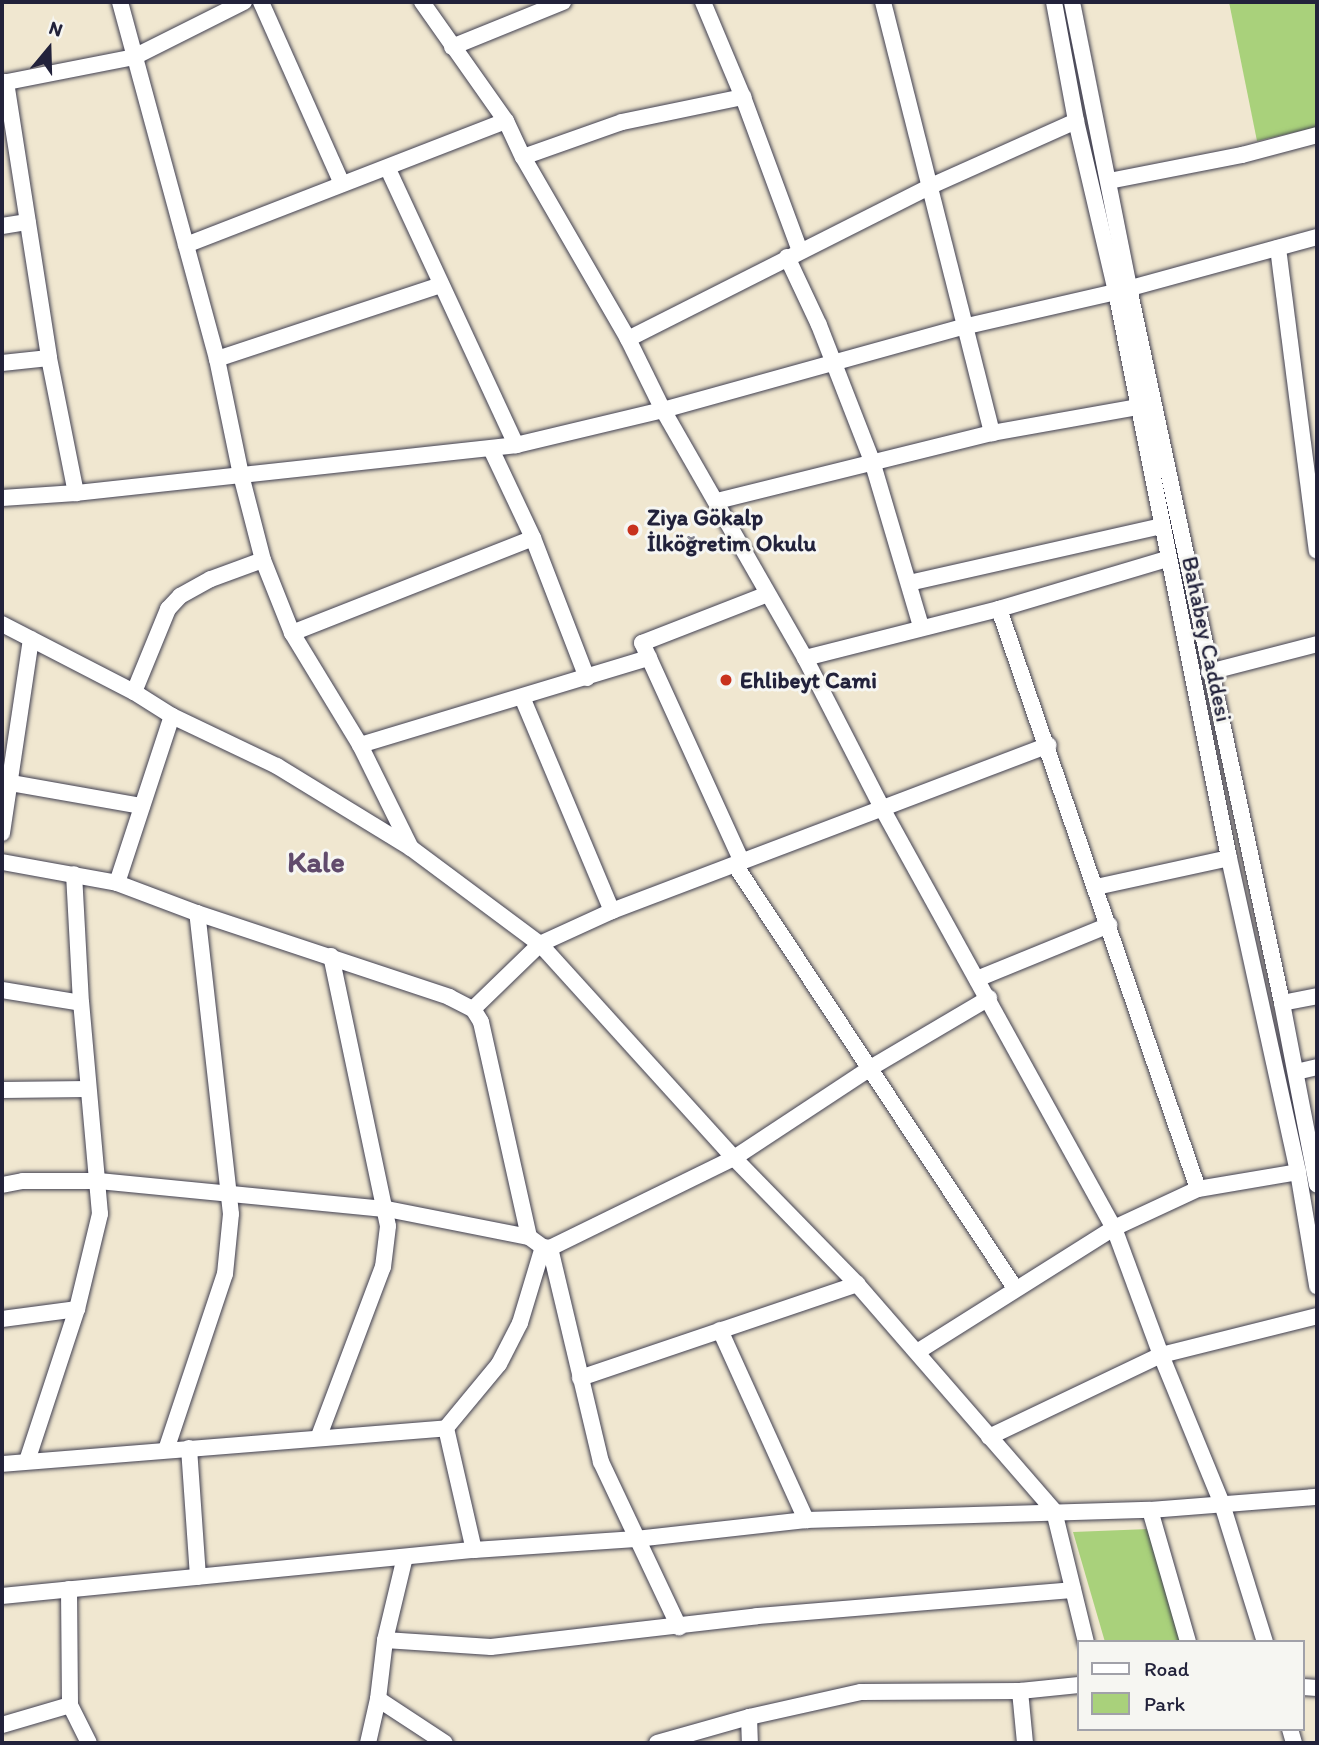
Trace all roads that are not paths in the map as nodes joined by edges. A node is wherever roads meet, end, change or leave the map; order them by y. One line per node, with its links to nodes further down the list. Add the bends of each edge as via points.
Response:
1 (120, 2): 11 (street)
2 (244, 2): 11 (street)
3 (261, 2): 20 (street)
4 (422, 2): 10 (street)
5 (563, 2): 10 (street)
6 (704, 2): 13 (street)
7 (883, 2): 21 (street)
8 (1054, 2): 15 (street, Bahabey Caddesi)
9 (1072, 2): 19 (street, Bahabey Caddesi)
10 (452, 47): 14 (street)
11 (134, 57): 12 (street); 25 (street)
12 (4, 82): 22 (street)
13 (743, 97): 17 (street, via 622,122); 27 (street)
14 (506, 121): 17 (street); 18 (street)
15 (1076, 121): 21 (street); 29 (street, Bahabey Caddesi)
16 (1317, 135): 19 (street)
17 (523, 157): 31 (street)
18 (388, 169): 20 (street); 28 (street)
19 (1109, 181): 29 (street, Bahabey Caddesi)
20 (342, 184): 25 (street)
21 (931, 186): 27 (street); 30 (street)
22 (28, 222): 23 (street); 32 (street)
23 (2, 226)
24 (1317, 237): 26 (street)
25 (186, 245): 33 (street)
26 (1278, 248): 29 (street); 43 (street)
27 (794, 254): 31 (street); 35 (street)
28 (440, 285): 33 (street); 39 (street)
29 (1122, 290): 30 (street); 36 (street, Bahabey Caddesi); 62 (street, Bahabey Caddesi)
30 (963, 327): 35 (street); 38 (street)
31 (628, 339): 37 (street)
32 (49, 358): 34 (street); 44 (street)
33 (217, 359): 42 (street)
34 (2, 363)
35 (834, 364): 37 (street); 41 (street)
36 (1138, 407): 38 (street); 47 (street, Bahabey Caddesi)
37 (663, 410): 39 (street); 46 (street)
38 (992, 433): 41 (street)
39 (516, 445): 40 (street)
40 (491, 449): 42 (street); 48 (street)
41 (872, 461): 46 (street); 52 (street)
42 (241, 475): 44 (street); 51 (street)
43 (1313, 484): 49 (street)
44 (76, 493): 45 (street)
45 (2, 498)
46 (717, 501): 53 (street)
47 (1162, 526): 50 (street, Bahabey Caddesi); 52 (street)
48 (533, 538): 57 (street); 63 (street)
49 (1317, 551)
50 (1167, 559): 54 (street); 74 (street, Bahabey Caddesi)
51 (263, 560): 57 (street); 64 (street, via 180,596 168,609)
52 (909, 583): 56 (street)
53 (768, 594): 60 (street, via 642,643); 61 (street)
54 (999, 609): 56 (street); 68 (street)
55 (2, 624): 58 (street)
56 (921, 626): 61 (street)
57 (292, 633): 67 (street)
58 (31, 639): 64 (street); 69 (street)
59 (1317, 644): 62 (street)
60 (649, 658): 63 (street); 76 (street)
61 (805, 658): 71 (street)
62 (1209, 672): 90 (street, Bahabey Caddesi)
63 (587, 678): 65 (street)
64 (134, 692): 66 (street)
65 (522, 697): 67 (street); 80 (street)
66 (172, 716): 70 (street); 73 (street, via 277,766)
67 (360, 745): 73 (street)
68 (1048, 745): 71 (street); 79 (street)
69 (11, 783): 70 (street); 72 (street)
70 (142, 806): 78 (street)
71 (883, 810): 76 (street); 85 (street)
72 (2, 834)
73 (411, 848): 83 (street)
74 (1229, 858): 79 (street); 99 (street, Bahabey Caddesi)
75 (2, 862): 77 (street)
76 (738, 863): 80 (street); 92 (street)
77 (74, 874): 78 (street); 89 (street)
78 (117, 883): 81 (street)
79 (1097, 887): 82 (street)
80 (612, 911): 83 (street)
81 (197, 912): 84 (street); 104 (street)
82 (1109, 925): 85 (street); 103 (street)
83 (540, 944): 91 (street); 98 (street)
84 (331, 956): 91 (street, via 449,996); 105 (street)
85 (977, 979): 88 (street)
86 (2, 990): 89 (street)
87 (1317, 996): 90 (street)
88 (989, 998): 92 (street); 106 (street)
89 (81, 1003): 95 (street)
90 (1282, 1003): 94 (street, Bahabey Caddesi)
91 (473, 1009): 107 (street, via 481,1022)
92 (872, 1067): 98 (street); 111 (street)
93 (1317, 1067): 94 (street)
94 (1296, 1072): 97 (street, Bahabey Caddesi)
95 (88, 1089): 96 (street); 100 (street)
96 (2, 1090)
97 (1314, 1144): 102 (street, Bahabey Caddesi)
98 (734, 1158): 108 (street); 109 (street)
99 (1298, 1172): 103 (street); 110 (street, Bahabey Caddesi)
100 (99, 1181): 101 (street); 104 (street); 112 (street, via 100,1214)
101 (2, 1185)
102 (1317, 1185)
103 (1198, 1189): 106 (street)
104 (230, 1193): 105 (street); 123 (street, via 225,1274)
105 (387, 1209): 107 (street); 120 (street, via 383,1267)
106 (1114, 1228): 111 (street); 117 (street)
107 (529, 1237): 108 (street)
108 (546, 1247): 118 (street); 119 (street, via 520,1323 499,1364)
109 (857, 1284): 115 (street); 116 (street)
110 (1317, 1286)
111 (1015, 1288): 116 (street)
112 (77, 1309): 114 (street); 124 (street)
113 (1317, 1317): 117 (street)
114 (2, 1319)
115 (720, 1330): 118 (street); 130 (street)
116 (917, 1352): 121 (street)
117 (1161, 1355): 121 (street); 127 (street)
118 (580, 1378): 131 (street, via 601,1462)
119 (446, 1428): 120 (street); 132 (street)
120 (319, 1436): 122 (street)
121 (989, 1437): 129 (street)
122 (189, 1448): 123 (street); 134 (street)
123 (166, 1450): 124 (street)
124 (27, 1461): 125 (street)
125 (2, 1464)
126 (1317, 1497): 127 (street)
127 (1222, 1504): 128 (street); 142 (street)
128 (1150, 1510): 129 (street); 141 (street)
129 (1054, 1511): 130 (street); 136 (street)
130 (806, 1521): 131 (street)
131 (636, 1539): 132 (street); 138 (street)
132 (474, 1550): 133 (street)
133 (405, 1557): 134 (street); 139 (street)
134 (198, 1577): 135 (street)
135 (69, 1590): 137 (street); 146 (street)
136 (1073, 1590): 138 (street, via 757,1616); 140 (street)
137 (2, 1596)
138 (679, 1627): 139 (street, via 491,1647)
139 (385, 1640): 145 (street)
140 (1086, 1640)
141 (1187, 1640)
142 (1264, 1640)
143 (1078, 1685): 144 (street)
144 (1020, 1691): 147 (street, via 861,1692); 154 (street)
145 (378, 1699): 150 (street); 151 (street)
146 (70, 1705): 148 (street); 149 (street)
147 (749, 1717): 152 (street); 153 (street)
148 (2, 1725)
149 (89, 1743)
150 (368, 1743)
151 (445, 1743)
152 (657, 1743)
153 (750, 1743)
154 (1025, 1743)

